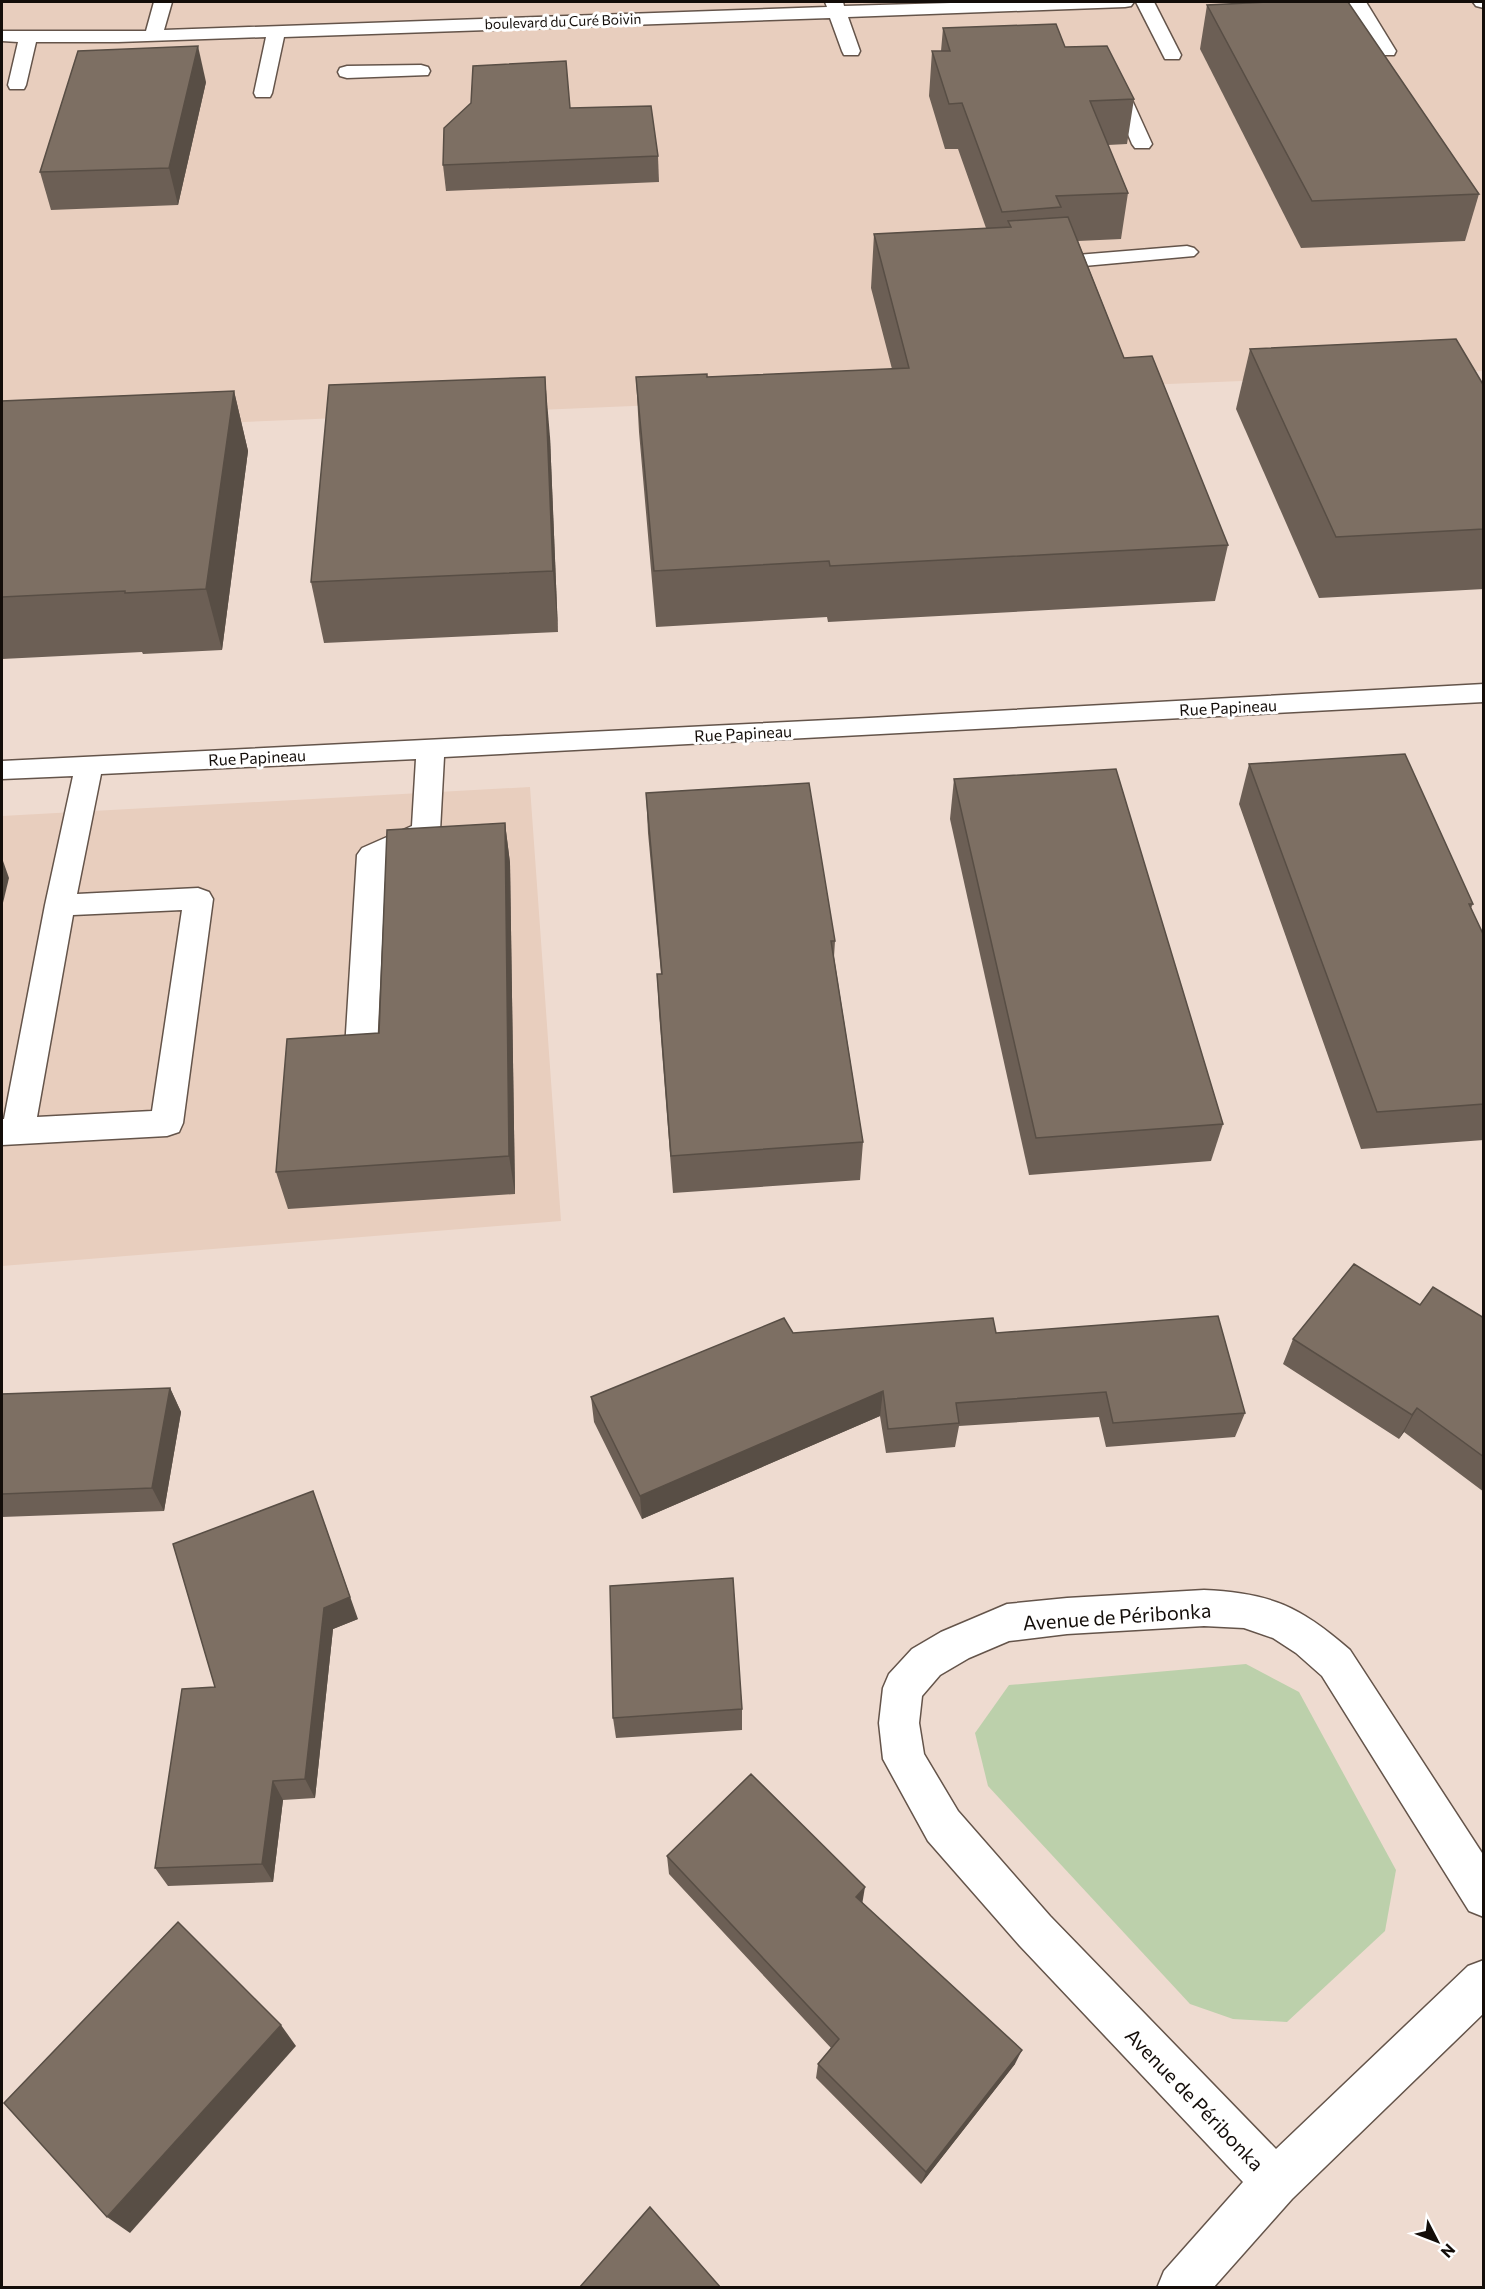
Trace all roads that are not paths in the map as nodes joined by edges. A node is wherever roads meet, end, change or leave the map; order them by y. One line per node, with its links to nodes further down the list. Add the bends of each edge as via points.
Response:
1 (163, 2): 14 (street)
2 (486, 2): 10 (street)
3 (1105, 2): 4 (street, boulevard du Curé Boivin); 7 (street, boulevard du Curé Boivin)
4 (1125, 2)
5 (1145, 2): 18 (street)
6 (1357, 2): 17 (street)
7 (1018, 3): 8 (street, boulevard du Curé Boivin)
8 (835, 7): 10 (street, boulevard du Curé Boivin); 16 (street)
9 (290, 11): 12 (street)
10 (485, 24): 11 (street, boulevard du Curé Boivin)
11 (409, 26): 12 (street, boulevard du Curé Boivin); 19 (street, via 412,71)
12 (282, 31): 14 (street, boulevard du Curé Boivin); 22 (street)
13 (2, 36): 15 (street, boulevard du Curé Boivin)
14 (153, 36): 15 (street, boulevard du Curé Boivin)
15 (28, 38): 20 (street)
16 (850, 51)
17 (1387, 51)
18 (1172, 55)
19 (346, 72)
20 (17, 85)
21 (1118, 89): 23 (street)
22 (262, 93)
23 (1142, 144)
24 (1188, 252): 25 (street)
25 (1014, 266)
26 (1484, 693): 27 (street, Rue Papineau)
27 (429, 749): 28 (street, Rue Papineau); 31 (street, via 426,831 372,855)
28 (89, 766): 29 (street, Rue Papineau); 30 (street)
29 (2, 770)
30 (60, 905): 32 (street); 32 (street, via 198,899 167,1124)
31 (361, 1049)
32 (10, 1131)
33 (1484, 1896): 35 (street, Avenue de Péribonka, via 1336,1663 1284,1623 1244,1610 1204,1608 1007,1623 926,1662 903,1688 899,1723 904,1759 943,1826 1035,1931)
34 (1484, 1982): 35 (street, Avenue de Péribonka)
35 (1275, 2182): 36 (street, Avenue de Péribonka)
36 (1181, 2288)

